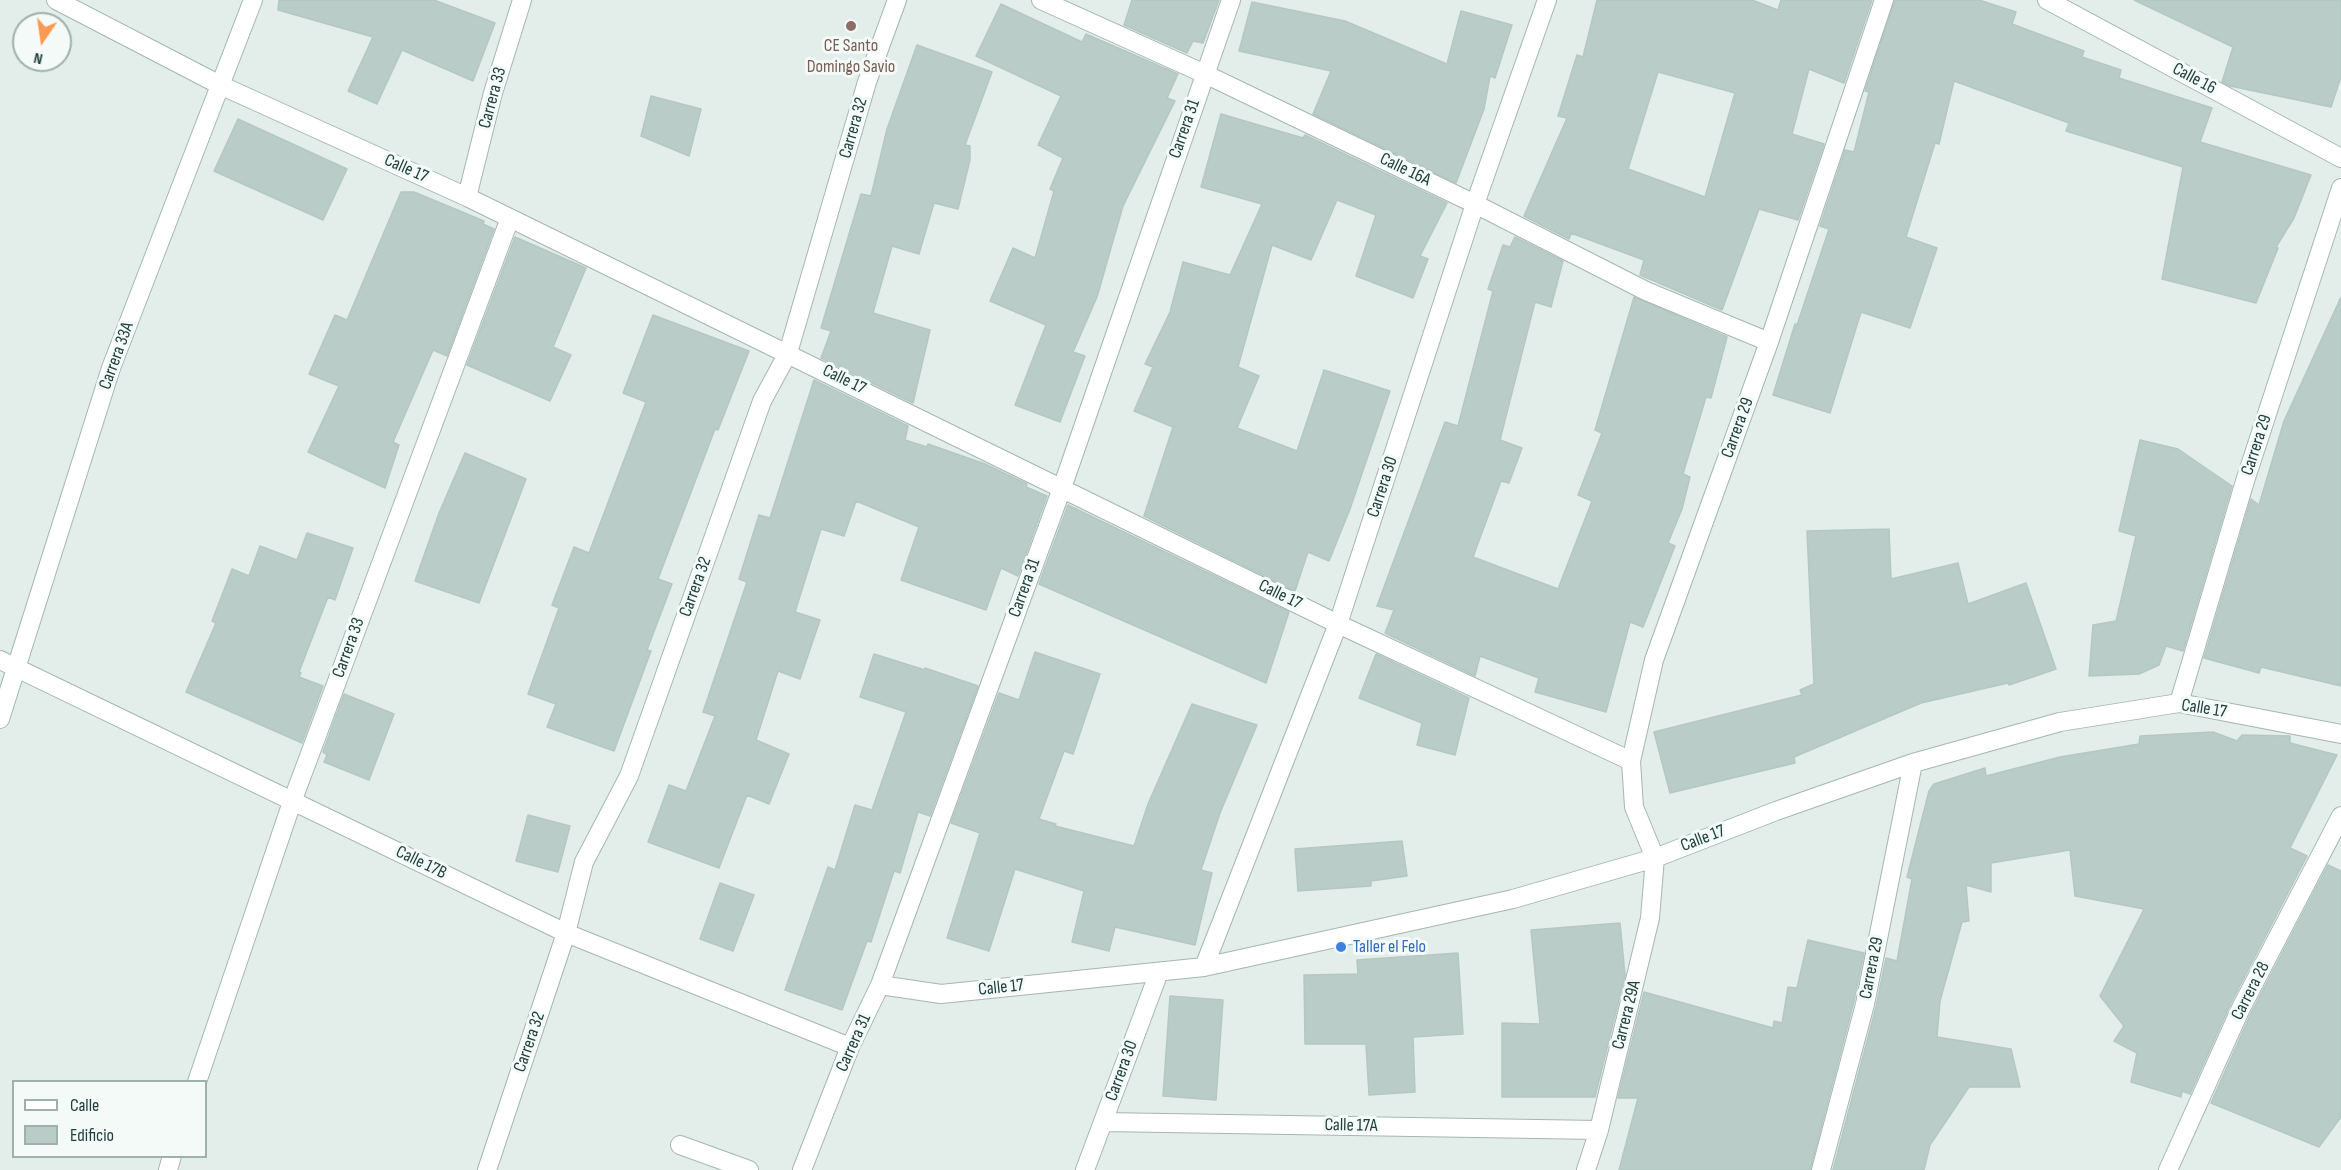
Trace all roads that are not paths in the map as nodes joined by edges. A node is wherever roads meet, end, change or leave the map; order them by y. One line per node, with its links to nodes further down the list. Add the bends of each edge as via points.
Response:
1 (57, 0): 11 (street, Calle 17)
2 (253, 0): 11 (street, Carrera 33A)
3 (522, 0): 14 (street, Carrera 33)
4 (897, 0): 18 (street, Carrera 32, via 867,82)
5 (1041, 0): 10 (street, Calle 16A)
6 (1231, 0): 10 (street, Carrera 31)
7 (1547, 0): 15 (street, Carrera 30)
8 (1884, 0): 17 (street, Carrera 29)
9 (2047, 0): 12 (street, Calle 16)
10 (1205, 74): 15 (street, Calle 16A); 19 (street, Carrera 31)
11 (220, 85): 14 (street, Calle 17); 22 (street, Carrera 33A, via 111,368)
12 (2341, 158)
13 (2341, 188): 23 (street, Carrera 29, via 2245,481)
14 (467, 197): 16 (street, Calle 17)
15 (1475, 204): 17 (street, Calle 16A, via 1646,291); 20 (street, Carrera 30)
16 (510, 218): 18 (street, Calle 17); 28 (street, Carrera 33)
17 (1769, 342): 26 (street, Carrera 29, via 1654,660)
18 (788, 353): 19 (street, Calle 17); 31 (street, Carrera 32, via 762,401 629,776 584,862)
19 (1062, 488): 20 (street, Calle 17); 34 (street, Carrera 31)
20 (1338, 624): 26 (street, Calle 17); 32 (street, Carrera 30)
21 (0, 660): 22 (street, Calle 17B)
22 (17, 668): 24 (street, Carrera 33A); 28 (street, Calle 17B)
23 (2178, 703): 25 (street, Calle 17); 27 (street, Calle 17, via 2060,722)
24 (0, 719)
25 (2341, 735)
26 (1631, 761): 30 (street, Carrera 29, via 1634,807)
27 (1913, 763): 30 (street, Calle 17); 45 (street, Carrera 29, via 1865,1004)
28 (292, 802): 31 (street, Calle 17B); 36 (street, Carrera 33)
29 (2341, 816): 46 (street, Carrera 28, via 2241,1008)
30 (1655, 858): 32 (street, Calle 17, via 1513,899); 38 (street, Carrera 29A, via 1650,918)
31 (566, 933): 35 (street, Calle 17B); 40 (street, Carrera 32)
32 (1204, 968): 33 (street, Calle 17)
33 (1159, 972): 34 (street, Calle 17, via 941,994); 37 (street, Carrera 30)
34 (880, 985): 35 (street, Carrera 31)
35 (850, 1047): 42 (street, Carrera 31)
36 (198, 1080)
37 (1103, 1122): 38 (street, Calle 17A); 43 (street, Carrera 30)
38 (1599, 1130): 44 (street, Carrera 29A)
39 (680, 1145): 41 (street)
40 (487, 1170)
41 (749, 1170)
42 (802, 1170)
43 (1085, 1170)
44 (1586, 1170)
45 (1821, 1170)
46 (2168, 1170)

